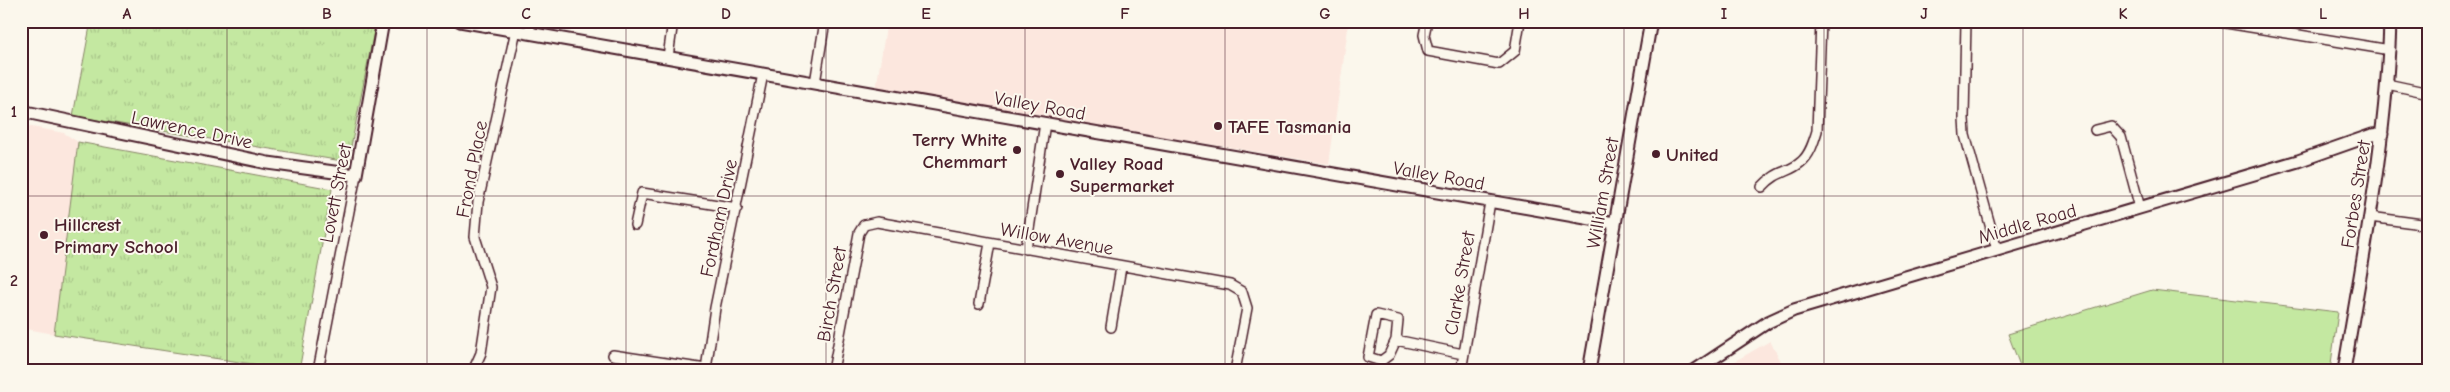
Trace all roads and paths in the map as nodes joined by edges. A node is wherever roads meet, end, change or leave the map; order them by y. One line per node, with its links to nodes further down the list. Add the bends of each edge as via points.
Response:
1 (384, 21): 24 (street, Lovett Street)
2 (460, 21): 13 (street, Valley Road)
3 (673, 21): 15 (street)
4 (825, 21): 17 (street)
5 (1427, 21): 6 (street, via 1424,35 1428,51 1499,64 1515,51)
6 (1520, 21)
7 (1651, 21): 30 (street, William Street)
8 (1821, 21): 25 (street, via 1817,131 1813,144 1802,162 1772,176)
9 (1966, 21): 36 (street, via 1966,135)
10 (2214, 21): 14 (street)
11 (2390, 21): 14 (street, Forbes Street)
12 (530, 27): 13 (street, Valley Road); 15 (street, Valley Road)
13 (516, 30): 44 (street, Frond Place, via 478,202 476,238 491,287 481,353)
14 (2390, 50): 18 (street, Forbes Street)
15 (668, 57): 16 (street, Valley Road)
16 (763, 74): 17 (street, Valley Road); 27 (street, Fordham Drive)
17 (815, 83): 21 (street, Valley Road)
18 (2387, 84): 19 (street); 23 (street, Forbes Street)
19 (2429, 92)
20 (21, 111): 24 (street, Lawrence Drive, via 268,163)
21 (1045, 123): 26 (street, Valley Road); 35 (street)
22 (2095, 130): 28 (street, via 2111,126 2121,137)
23 (2382, 134): 28 (street, Middle Road); 29 (street, Forbes Street)
24 (356, 175): 43 (street, Lovett Street)
25 (1762, 187)
26 (1490, 202): 30 (street, Valley Road); 41 (street, Clarke Street)
27 (737, 208): 31 (street, via 642,193); 42 (street, Fordham Drive, via 706,369)
28 (2140, 208): 36 (street, Middle Road)
29 (2370, 217): 33 (street); 50 (street, Forbes Street)
30 (1614, 223): 48 (street, William Street)
31 (635, 225)
32 (864, 225): 34 (street, Willow Avenue, via 877,222); 45 (street, Birch Street, via 856,246)
33 (2429, 225)
34 (990, 242): 35 (street, Willow Avenue); 38 (street)
35 (1026, 249): 37 (street, Willow Avenue)
36 (1997, 250): 49 (street, Middle Road, via 1794,310 1768,322)
37 (1121, 266): 39 (street); 46 (street, Willow Avenue, via 1230,285 1242,292 1247,308)
38 (979, 304)
39 (1111, 327)
40 (1396, 340): 40 (street, via 1381,361 1368,357 1376,315 1398,320); 41 (street)
41 (1463, 354): 47 (street, Clarke Street)
42 (613, 355)
43 (318, 371)
44 (473, 371)
45 (833, 371)
46 (1235, 371)
47 (1461, 371)
48 (1589, 371)
49 (1694, 371)
50 (2344, 371)

